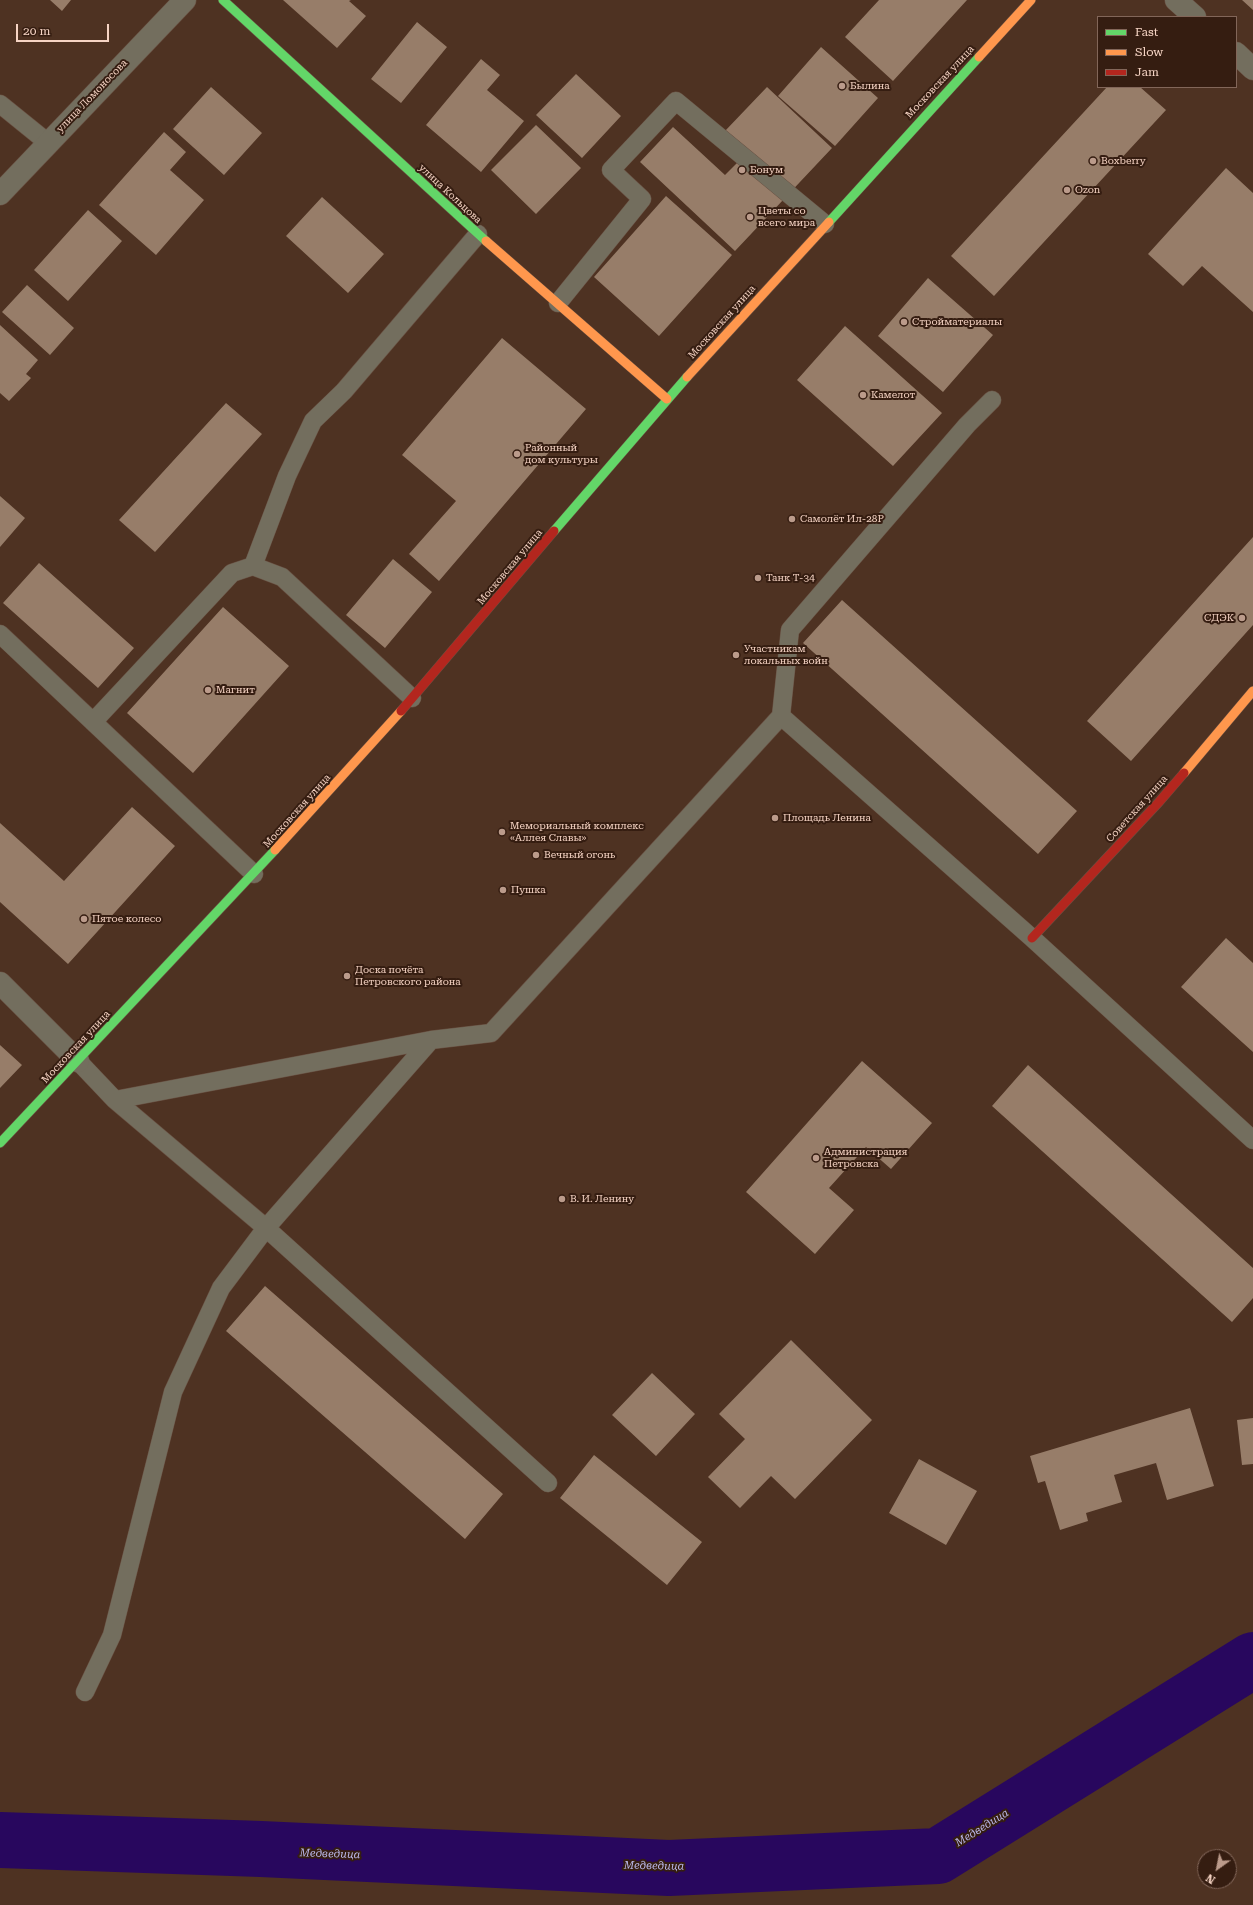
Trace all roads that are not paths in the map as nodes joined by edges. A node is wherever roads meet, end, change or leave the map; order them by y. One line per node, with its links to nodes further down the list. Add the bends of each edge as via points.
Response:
1 (185, 0): 9 (street, улица Ломоносова)
2 (223, 0): 12 (street, улица Кольцова)
3 (1031, 0): 11 (street, Московская улица)
4 (1176, 0): 5 (street)
5 (1194, 16)
6 (1237, 54): 7 (street)
7 (1253, 68)
8 (0, 104): 9 (lane)
9 (48, 142): 10 (street, улица Ломоносова)
10 (0, 194)
11 (825, 224): 13 (lane, via 676,101 611,170 642,200); 14 (street, Московская улица)
12 (478, 234): 13 (street, улица Кольцова); 16 (lane, via 344,390 313,422 287,476)
13 (558, 303): 14 (street, улица Кольцова)
14 (667, 399): 19 (street, Московская улица)
15 (992, 400): 20 (lane, via 967,425 790,630)
16 (253, 566): 19 (lane, via 282,577); 21 (lane, via 232,573)
17 (0, 634): 21 (lane)
18 (1253, 691): 23 (street, Советская улица, via 1159,802)
19 (412, 698): 22 (street, Московская улица)
20 (781, 716): 23 (lane); 25 (lane, via 491,1033)
21 (93, 722): 22 (lane)
22 (254, 874): 26 (street, Московская улица)
23 (1032, 938): 28 (lane)
24 (0, 982): 26 (street)
25 (431, 1040): 27 (lane); 30 (lane)
26 (78, 1061): 27 (lane); 29 (street, Московская улица)
27 (115, 1100): 30 (lane)
28 (1253, 1140)
29 (0, 1143)
30 (266, 1228): 31 (lane); 32 (lane, via 221,1288 173,1392 112,1635)
31 (548, 1483)
32 (85, 1692)

